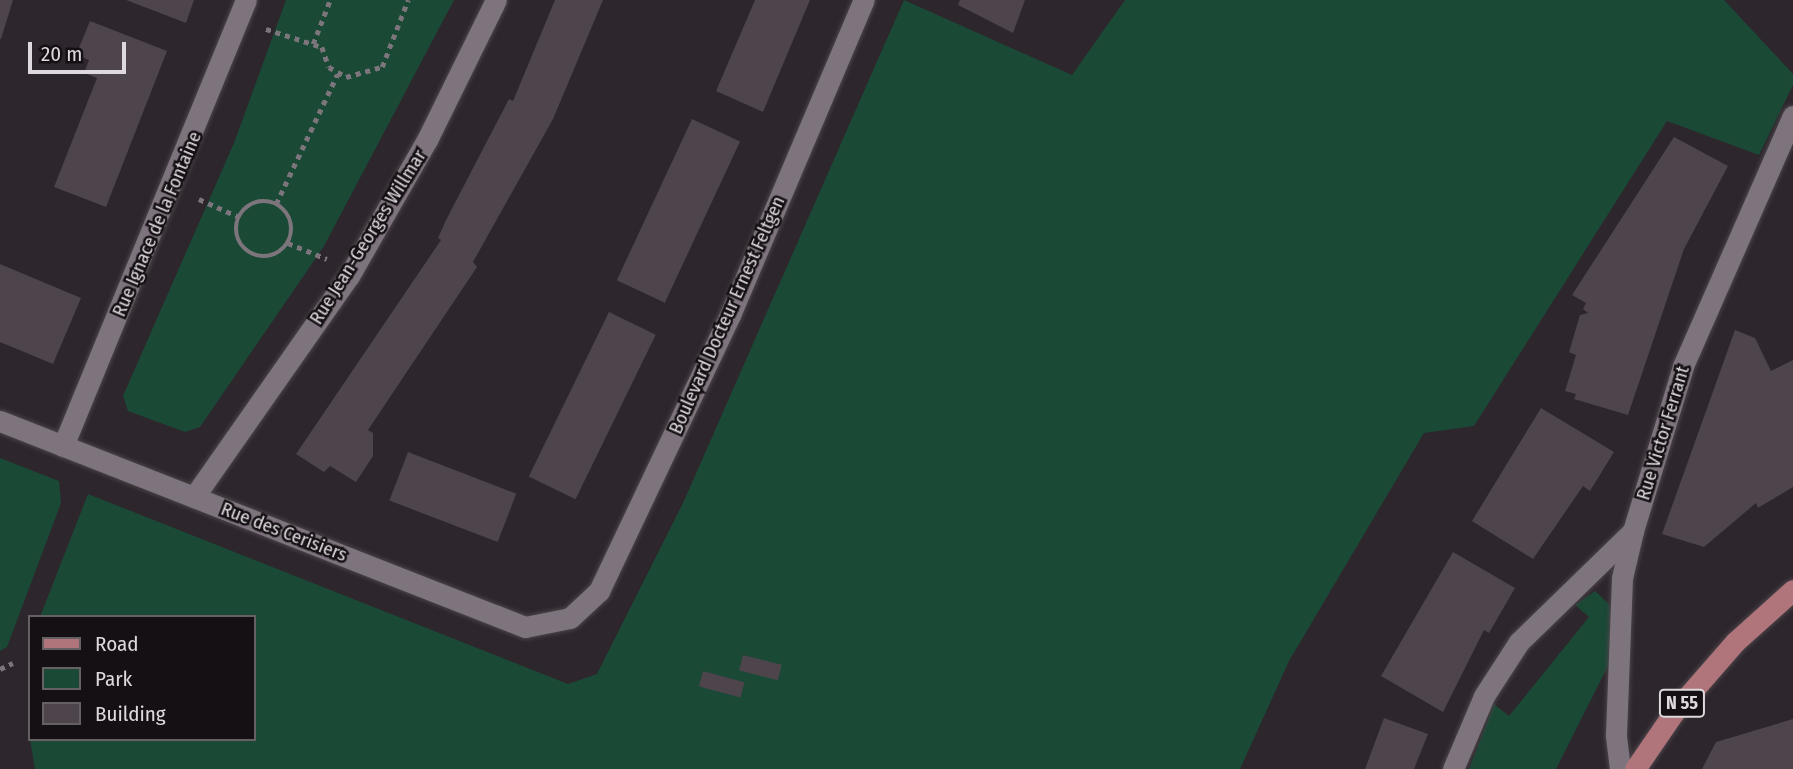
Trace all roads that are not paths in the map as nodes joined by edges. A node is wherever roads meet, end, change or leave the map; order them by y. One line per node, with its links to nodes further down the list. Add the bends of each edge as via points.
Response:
1 (246, 0): 6 (street, Rue Ignace de la Fontaine)
2 (496, 0): 7 (street, Rue Jean-Georges Willmar, via 427,140 349,276)
3 (864, 0): 10 (street, Boulevard Docteur Ernest Feltgen, via 730,315 599,591)
4 (1793, 116): 8 (street, Rue Victor Ferrant, via 1683,366)
5 (0, 421): 6 (street, Rue des Cerisiers)
6 (63, 446): 7 (street, Rue des Cerisiers)
7 (194, 497): 10 (street, Rue des Cerisiers, via 525,627)
8 (1633, 531): 11 (street, via 1519,642 1484,696); 12 (street, Rue Victor Ferrant, via 1622,578 1616,734)
9 (1793, 590): 13 (main road, N 55, via 1735,642 1674,712)
10 (570, 618)
11 (1452, 769)
12 (1620, 769)
13 (1635, 769)

